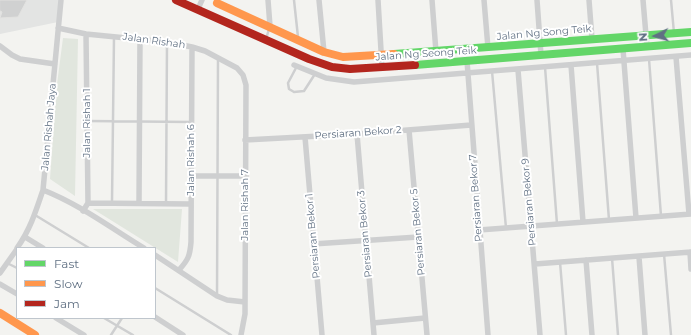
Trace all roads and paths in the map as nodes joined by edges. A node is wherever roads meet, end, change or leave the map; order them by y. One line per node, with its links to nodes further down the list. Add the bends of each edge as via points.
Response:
1 (61, 0): 17 (street, Jalan Rishah Jaya)
2 (176, 0): 15 (main road, Jalan Ng Seong Teik)
3 (202, 0): 15 (street)
4 (268, 0): 16 (street)
5 (294, 0): 26 (lane)
6 (320, 0): 35 (street)
7 (378, 0): 38 (street)
8 (432, 0): 36 (street)
9 (484, 0): 33 (street)
10 (536, 0): 29 (street)
11 (589, 0): 25 (street)
12 (643, 0): 21 (street)
13 (671, 0): 19 (lane)
14 (217, 2): 16 (main road, Jalan Ng Song Teik)
15 (198, 9): 24 (main road, Jalan Ng Seong Teik)
16 (270, 26): 24 (lane); 26 (main road, Jalan Ng Song Teik)
17 (58, 28): 20 (street, Jalan Rishah); 46 (street, Jalan Rishah Jaya)
18 (691, 32): 19 (main road, Jalan Ng Song Teik)
19 (674, 33): 21 (main road, Jalan Ng Song Teik)
20 (86, 34): 22 (street, Jalan Rishah); 56 (street, Jalan Rishah 1)
21 (645, 35): 25 (main road, Jalan Ng Song Teik); 32 (street)
22 (114, 36): 23 (street, Jalan Rishah); 57 (lane)
23 (140, 39): 27 (street, Jalan Rishah); 58 (street)
24 (266, 39): 49 (main road, Jalan Ng Seong Teik, via 332,67)
25 (592, 39): 29 (main road, Jalan Ng Song Teik)
26 (298, 40): 35 (main road, Jalan Ng Song Teik)
27 (167, 42): 31 (street, Jalan Rishah); 59 (lane)
28 (691, 43): 32 (main road, Jalan Ng Seong Teik)
29 (540, 44): 33 (main road, Jalan Ng Song Teik); 37 (street)
30 (0, 46): 46 (street, via 20,59)
31 (192, 47): 41 (street, Jalan Rishah); 60 (street, Jalan Rishah 6)
32 (647, 47): 34 (main road, Jalan Ng Seong Teik)
33 (488, 48): 36 (main road, Jalan Ng Song Teik)
34 (623, 49): 37 (main road, Jalan Ng Seong Teik); 44 (street)
35 (324, 52): 38 (main road, Jalan Ng Song Teik, via 343,57)
36 (436, 52): 38 (main road, Jalan Ng Song Teik)
37 (541, 55): 43 (main road, Jalan Ng Seong Teik)
38 (382, 56): 49 (street)
39 (691, 56): 40 (street)
40 (676, 57): 42 (street); 76 (street)
41 (218, 58): 55 (street, Jalan Rishah, via 237,68); 67 (lane)
42 (649, 59): 44 (street); 78 (lane)
43 (467, 61): 49 (main road, Jalan Ng Seong Teik); 54 (street, Persiaran Bekor 7)
44 (624, 61): 45 (street); 79 (street)
45 (597, 63): 48 (street); 80 (lane)
46 (55, 64): 69 (street, Jalan Rishah Jaya)
47 (296, 65): 53 (street); 53 (lane, via 288,83 294,92 304,91)
48 (571, 65): 50 (street); 81 (street)
49 (382, 67)
50 (545, 67): 51 (street); 82 (lane)
51 (518, 70): 52 (street); 83 (street, Persiaran Bekor 9)
52 (492, 72): 54 (street); 84 (lane)
53 (315, 73): 54 (street, via 333,80 354,82)
54 (468, 73): 61 (street, Persiaran Bekor 7)
55 (243, 75): 65 (street, Jalan Rishah 7, via 246,85)
56 (87, 120): 57 (lane); 70 (street, Jalan Rishah 1)
57 (113, 121): 58 (lane); 71 (lane)
58 (139, 121): 59 (lane); 72 (street)
59 (166, 122): 60 (lane); 73 (lane)
60 (191, 122): 66 (street, Jalan Rishah 6)
61 (471, 125): 62 (street, Persiaran Bekor 2); 85 (street, Persiaran Bekor 7)
62 (409, 130): 63 (street, Persiaran Bekor 2); 87 (street, Persiaran Bekor 5)
63 (357, 134): 64 (street, Persiaran Bekor 2); 88 (street, Persiaran Bekor 3)
64 (305, 137): 65 (street, Persiaran Bekor 2); 89 (street, Persiaran Bekor 1)
65 (245, 140): 68 (street, Jalan Rishah 7)
66 (190, 176): 67 (street); 74 (street, Jalan Rishah 6)
67 (217, 176): 68 (street); 111 (lane)
68 (246, 176): 112 (street, Jalan Rishah 7)
69 (43, 190): 75 (street); 77 (street, Jalan Rishah Jaya)
70 (88, 203): 71 (street); 75 (street)
71 (112, 203): 72 (street)
72 (139, 203): 73 (street)
73 (166, 203): 74 (street)
74 (190, 204): 106 (street, Jalan Rishah 6, via 190,253 188,260)
75 (83, 211): 93 (street)
76 (690, 214): 78 (street)
77 (35, 215): 86 (street, Jalan Rishah Jaya); 92 (lane)
78 (661, 216): 79 (street)
79 (636, 218): 80 (street)
80 (609, 220): 81 (street)
81 (584, 222): 82 (street)
82 (557, 224): 83 (street)
83 (531, 226): 84 (street); 103 (street, Persiaran Bekor 9)
84 (506, 228): 85 (street)
85 (479, 230): 131 (street, Persiaran Bekor 7)
86 (25, 237): 90 (street, Jalan Rishah Jaya); 91 (street)
87 (418, 237): 88 (street); 115 (street, Persiaran Bekor 5)
88 (365, 241): 89 (street); 119 (street, Persiaran Bekor 3)
89 (313, 244): 128 (street, Persiaran Bekor 1)
90 (18, 247)
91 (41, 247)
92 (87, 247)
93 (142, 247)
94 (16, 250): 102 (street, Jalan Rishah Jaya)
95 (690, 252): 96 (street); 105 (street)
96 (664, 254): 98 (street); 137 (lane)
97 (157, 256): 106 (street)
98 (639, 256): 99 (street); 136 (street)
99 (612, 258): 100 (street); 135 (lane)
100 (586, 260): 101 (street); 134 (street)
101 (560, 262): 103 (street); 133 (lane)
102 (7, 263): 104 (lane); 107 (street, Jalan Rishah Jaya)
103 (535, 264): 132 (street, Persiaran Bekor 9)
104 (16, 268)
105 (691, 269)
106 (179, 270): 111 (street)
107 (0, 273)
108 (0, 284): 110 (street)
109 (156, 289): 126 (lane)
110 (16, 293)
111 (217, 296): 112 (street)
112 (245, 302): 127 (street, Jalan Rishah 7)
113 (0, 313): 121 (main road)
114 (156, 318): 125 (street)
115 (425, 318): 119 (street); 130 (street, Persiaran Bekor 5)
116 (58, 319): 122 (street)
117 (106, 319): 120 (lane)
118 (121, 319): 120 (lane)
119 (373, 323): 129 (street, Persiaran Bekor 3)
120 (117, 326): 123 (lane); 124 (lane)
121 (35, 335)
122 (84, 335)
123 (111, 335)
124 (133, 335)
125 (183, 335)
126 (232, 335)
127 (241, 335)
128 (322, 335)
129 (374, 335)
130 (427, 335)
131 (488, 335)
132 (540, 335)
133 (566, 335)
134 (592, 335)
135 (618, 335)
136 (645, 335)
137 (671, 335)

